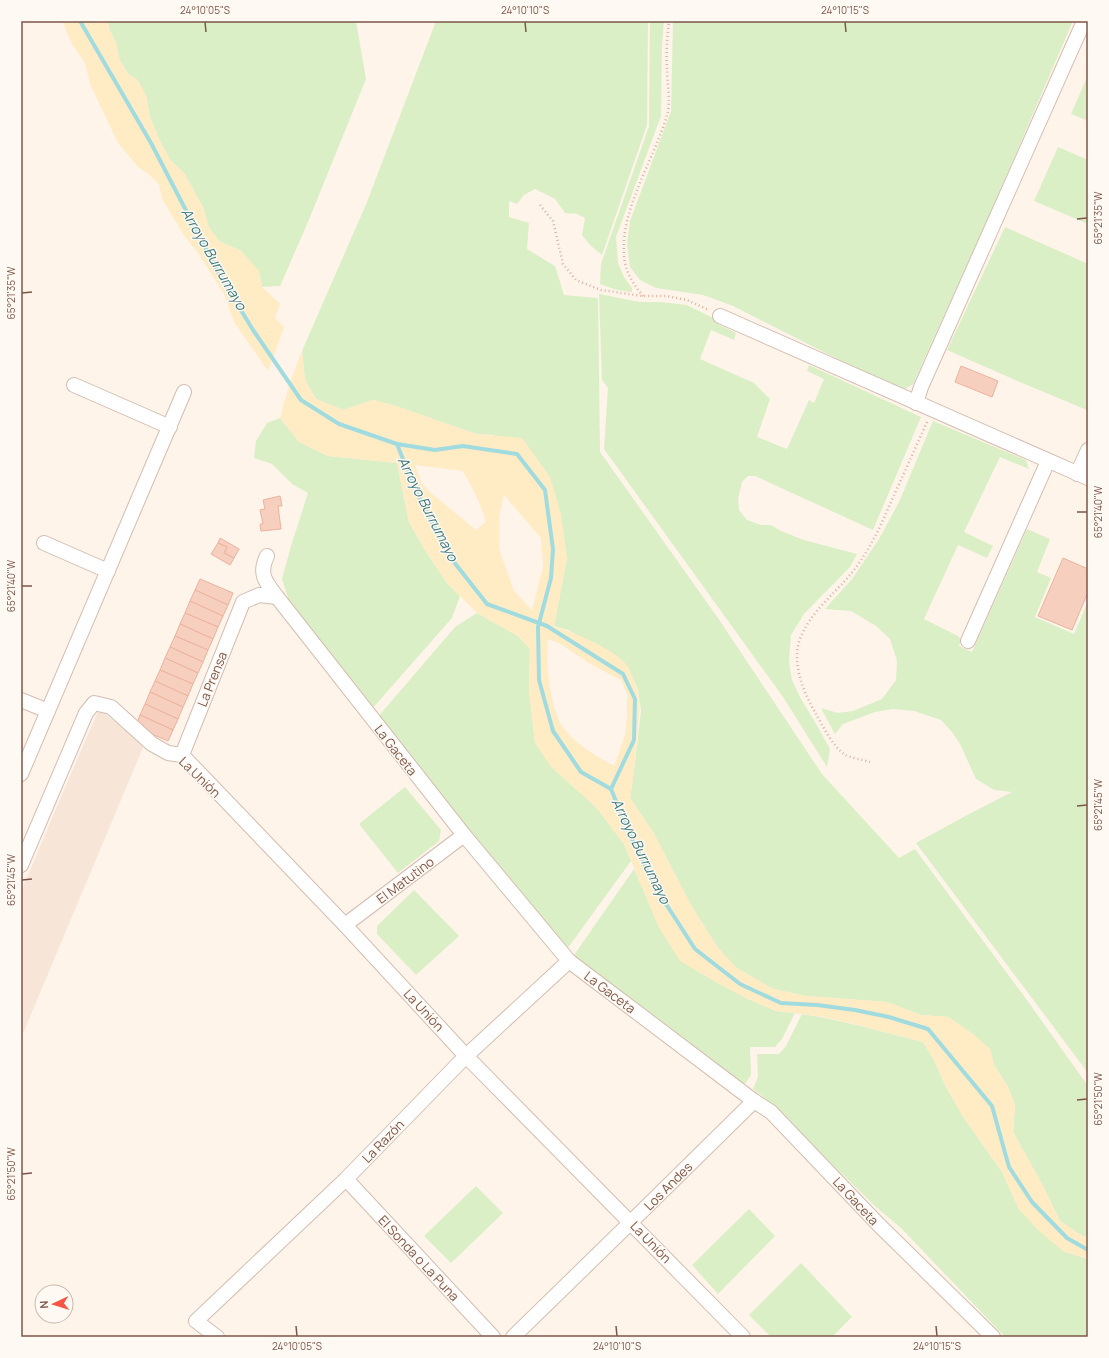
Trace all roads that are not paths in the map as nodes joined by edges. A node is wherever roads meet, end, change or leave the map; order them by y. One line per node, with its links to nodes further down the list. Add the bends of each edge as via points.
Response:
1 (1084, 21): 5 (street, via 921,386)
2 (720, 316): 5 (street)
3 (74, 385): 6 (street)
4 (184, 392): 6 (street)
5 (916, 403): 8 (street)
6 (170, 427): 12 (street)
7 (1088, 450): 9 (street)
8 (1048, 461): 9 (street); 14 (street)
9 (1083, 476)
10 (44, 543): 12 (street)
11 (267, 556): 13 (street, La Gaceta, via 262,570 265,581)
12 (108, 571): 16 (street)
13 (276, 597): 17 (street, La Prensa, via 259,595 243,602); 19 (street, La Gaceta)
14 (968, 641)
15 (21, 700): 16 (street)
16 (48, 711): 18 (street)
17 (182, 755): 20 (street, La Unión, via 168,753 152,744 111,707 94,703 86,713); 21 (street, La Unión)
18 (21, 774)
19 (464, 835): 21 (street, El Matutino); 22 (street, La Gaceta)
20 (21, 865)
21 (345, 925): 23 (street, La Unión)
22 (569, 961): 23 (street, La Razón); 24 (street, La Gaceta)
23 (466, 1056): 25 (street, La Razón); 26 (street, La Unión)
24 (754, 1100): 26 (street, Los Andes); 31 (street, La Gaceta, via 771,1112 879,1225)
25 (346, 1178): 27 (street, La Razón, via 196,1321); 28 (street, El Sonda o La Puna)
26 (631, 1222): 29 (street, Los Andes); 30 (street, La Unión)
27 (217, 1337)
28 (493, 1337)
29 (513, 1337)
30 (743, 1337)
31 (993, 1337)

